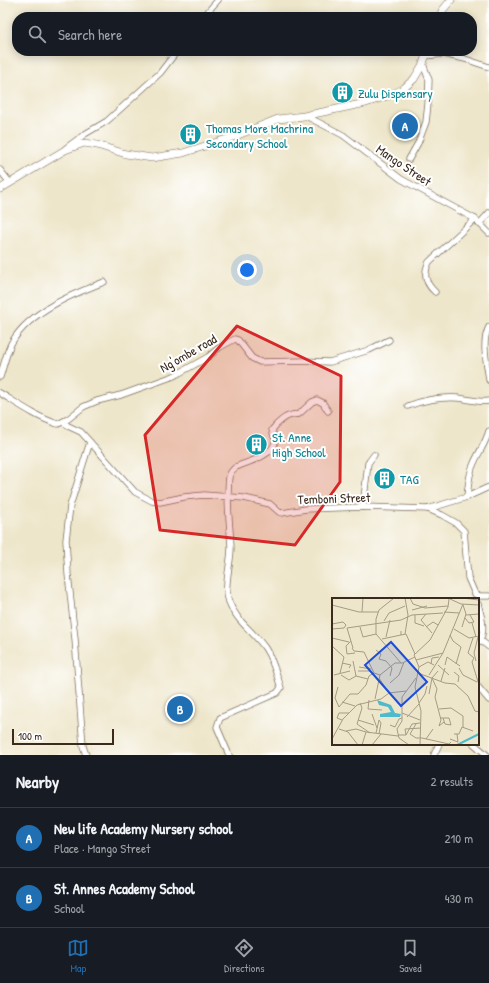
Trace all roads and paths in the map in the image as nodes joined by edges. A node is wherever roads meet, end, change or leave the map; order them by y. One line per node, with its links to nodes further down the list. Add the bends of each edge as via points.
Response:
1 (218, 0): 3 (street)
2 (451, 0): 4 (street)
3 (207, 12)
4 (442, 12)
5 (173, 56): 11 (street, via 160,73 107,121)
6 (425, 56): 8 (street)
7 (452, 56): 9 (street)
8 (423, 64): 10 (street, via 414,79 393,94 366,103); 12 (street, via 429,80 426,122)
9 (489, 67)
10 (306, 116): 11 (street, via 278,119 183,153 152,158 133,156 84,143); 17 (street, Mango Street, via 343,136 401,179)
11 (65, 150): 14 (street)
12 (409, 159)
13 (0, 170): 14 (street)
14 (10, 183): 15 (street)
15 (0, 189)
16 (489, 213): 17 (street)
17 (477, 222): 18 (street, Mango Street); 20 (street, via 429,262 424,270 431,289)
18 (489, 233)
19 (104, 282): 23 (street, via 45,309 25,326 10,346)
20 (435, 292)
21 (489, 326): 24 (street, via 485,339)
22 (389, 340): 29 (street, Ng'ombe road, via 369,350 330,362 260,362 252,358 235,339 174,376 121,396 97,401 83,407)
23 (0, 377)
24 (489, 380)
25 (0, 393): 29 (street, via 52,422)
26 (489, 401): 27 (street, via 435,399)
27 (408, 406)
28 (328, 411): 34 (street, via 323,403 317,400 299,414 276,424 272,430 275,440 272,449 232,470 229,475)
29 (63, 422): 31 (street, Temboni Street, via 81,432)
30 (489, 430): 35 (street, via 473,464)
31 (90, 442): 34 (street, Temboni Street, via 135,492 148,500 160,502 204,495); 47 (street, via 70,506 66,540 83,746)
32 (374, 455): 36 (street, via 368,463)
33 (489, 487): 35 (street, Temboni Street)
34 (228, 497): 36 (street, Temboni Street, via 270,504 278,512); 48 (street, via 231,547 227,590 229,601 234,613 265,649 281,688 278,693 220,718 217,727)
35 (467, 498): 37 (street, Temboni Street)
36 (363, 507): 37 (street, Temboni Street)
37 (428, 509): 38 (street, via 456,523 464,532 468,578)
38 (476, 596): 39 (street)
39 (489, 596)
40 (479, 609): 41 (street, via 483,627)
41 (479, 641): 42 (street)
42 (489, 647)
43 (479, 688): 44 (street)
44 (489, 700)
45 (439, 745): 49 (street)
46 (475, 745): 50 (street)
47 (86, 755)
48 (229, 755)
49 (434, 755)
50 (487, 755)

